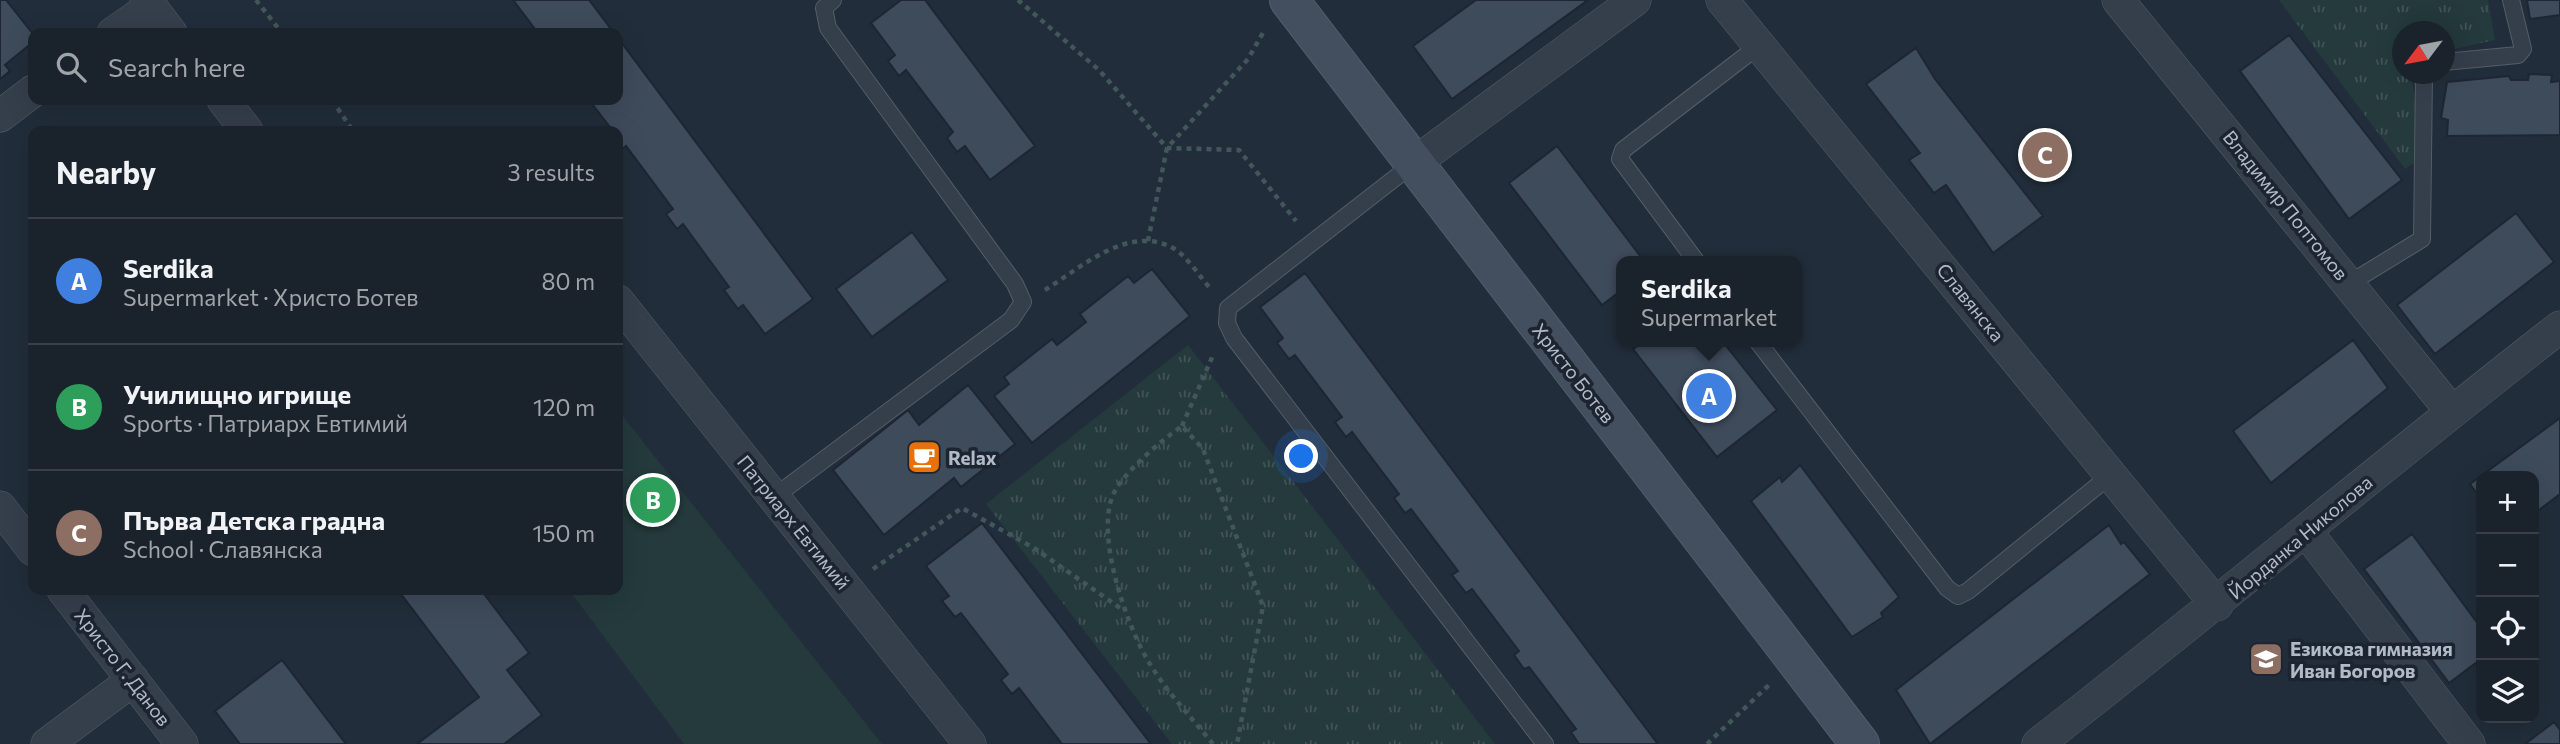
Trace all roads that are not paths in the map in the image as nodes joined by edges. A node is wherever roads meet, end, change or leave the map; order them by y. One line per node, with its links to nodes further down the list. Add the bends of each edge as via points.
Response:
1 (834, 0): 25 (lane, via 824,8 828,28 1015,284 1023,302 1011,320)
2 (1635, 0): 17 (street)
3 (1723, 0): 10 (street, Славянска)
4 (2118, 0): 19 (street, Владимир Поптомов)
5 (2511, 0): 11 (lane, via 2523,48 2518,55)
6 (155, 2): 8 (street); 9 (street)
7 (1279, 12): 17 (street, Христо Ботев)
8 (120, 28)
9 (169, 28)
10 (1761, 44): 18 (lane, via 1623,150 1620,159); 24 (street, Славянска)
11 (2455, 61)
12 (2424, 84): 19 (lane, via 2422,239)
13 (28, 95): 15 (street)
14 (227, 105): 16 (street)
15 (0, 116)
16 (243, 126)
17 (1413, 164): 35 (lane, via 1228,316 1234,338); 36 (street, Христо Ботев)
18 (1692, 256)
19 (2350, 283): 23 (street, Владимир Поптомов)
20 (623, 307): 25 (street, Патриарх Евтимий)
21 (2560, 327): 23 (street, Йорданка Николова)
22 (1762, 347): 24 (lane, via 1947,588 1958,596)
23 (2452, 412): 27 (street, Йорданка Николова)
24 (2112, 474): 30 (street, Славянска)
25 (774, 497): 34 (street, Патриарх Евтимий)
26 (0, 507): 28 (street)
27 (2306, 531): 30 (street, Йорданка Николова); 38 (street)
28 (28, 543)
29 (68, 595): 31 (street, Христо Г. Данов)
30 (2217, 605): 37 (street, Йорданка Николова)
31 (132, 680): 32 (street); 33 (street, Христо Г. Данов)
32 (47, 744)
33 (182, 744)
34 (970, 744)
35 (1545, 744)
36 (1860, 744)
37 (2038, 744)
38 (2469, 744)

